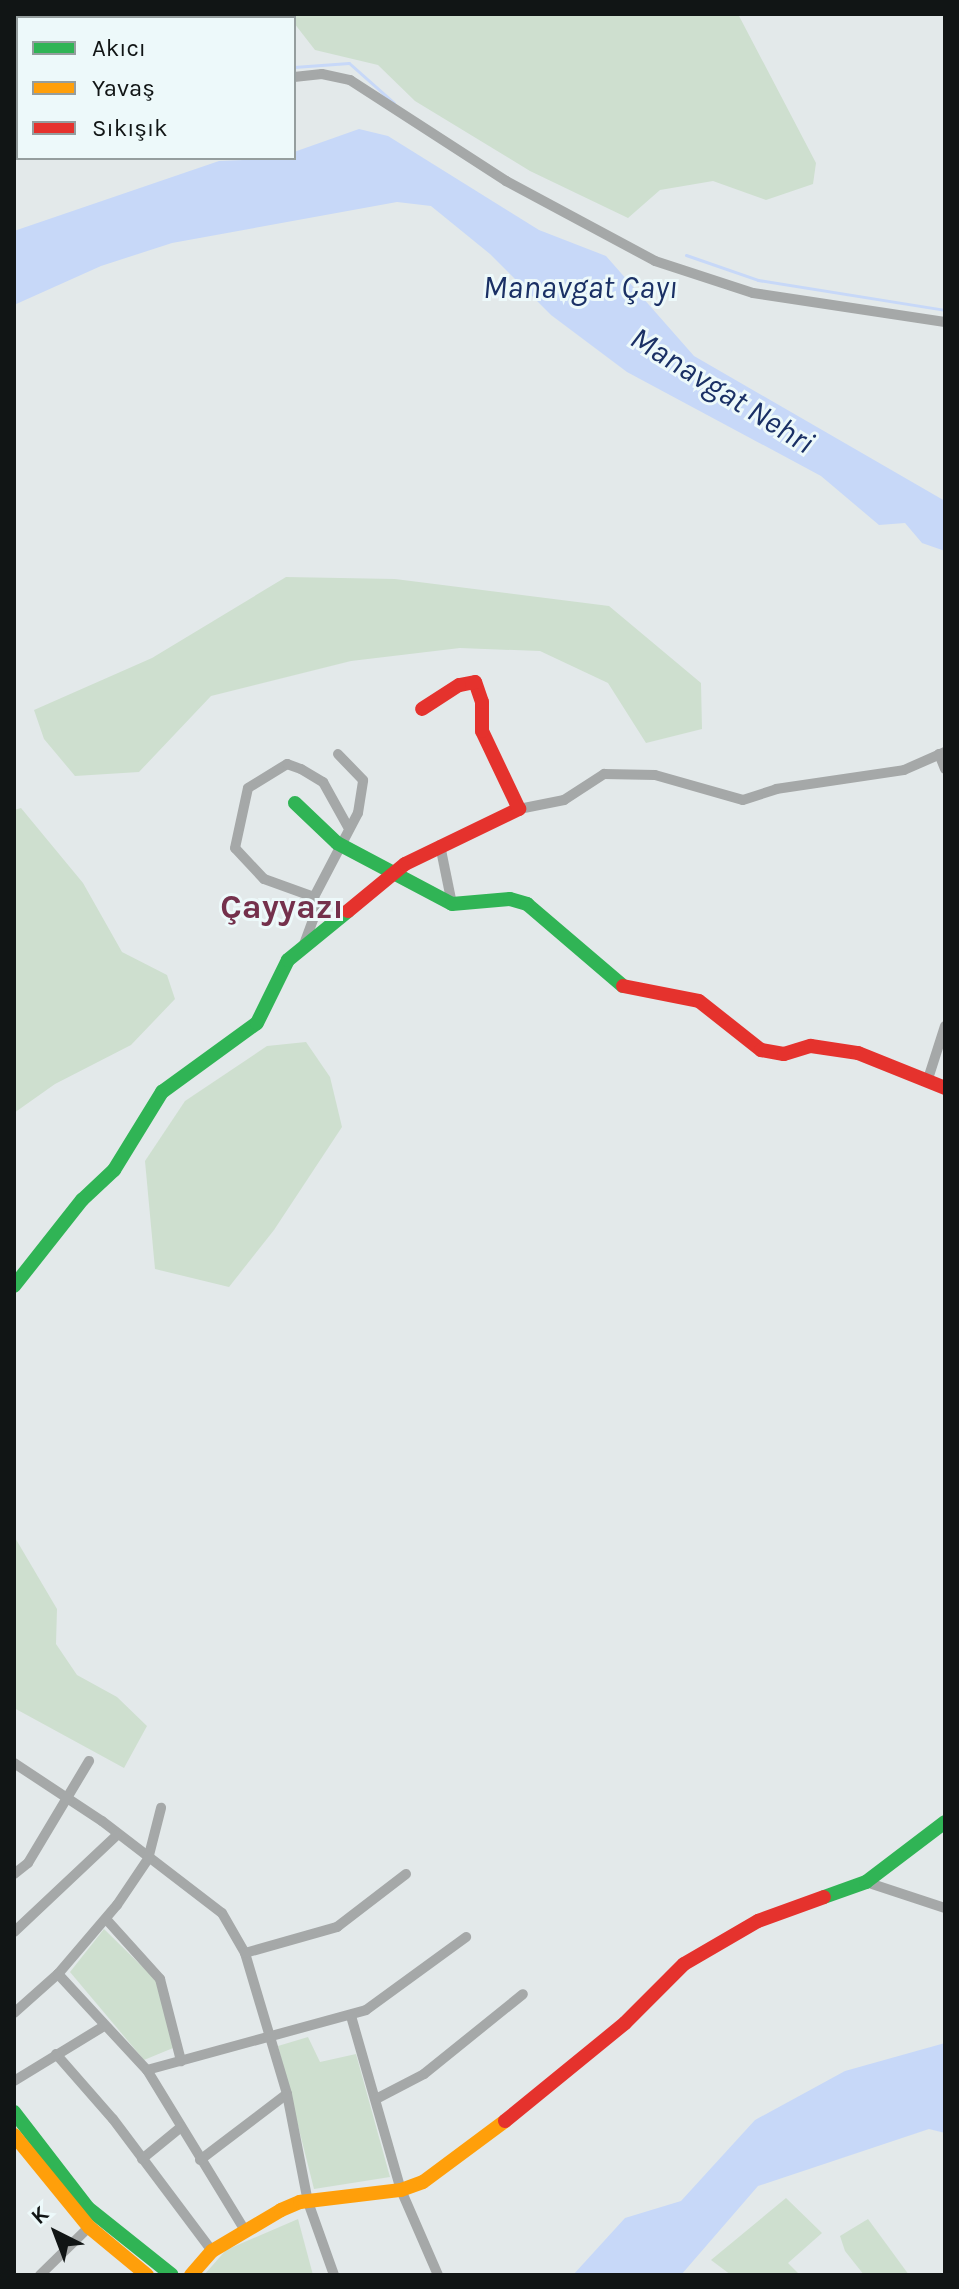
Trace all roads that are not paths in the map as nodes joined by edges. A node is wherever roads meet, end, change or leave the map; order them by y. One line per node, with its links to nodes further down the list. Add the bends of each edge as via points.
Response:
1 (296, 77): 2 (street, via 350,80 506,181 655,261 753,293)
2 (945, 322)
3 (422, 709): 8 (street, via 459,685 475,682 482,702 482,731)
4 (942, 753): 6 (street); 8 (street, via 904,770 776,789 743,800 655,775 604,774 564,800)
5 (338, 754): 9 (street, via 363,780 358,813)
6 (945, 769)
7 (295, 803): 10 (street)
8 (519, 809): 11 (street)
9 (348, 827): 10 (street); 13 (street, via 323,782 301,769 287,764 248,788 235,848 264,879)
10 (337, 843): 12 (street); 13 (street)
11 (440, 845): 12 (street); 14 (street)
12 (390, 876): 14 (street); 15 (street)
13 (314, 897): 15 (street, via 317,909)
14 (452, 904): 17 (street, via 510,899 527,904 623,986 699,1001 761,1050 784,1054 811,1046 858,1053)
15 (302, 949): 19 (street, via 288,960 257,1023 162,1092 114,1170)
16 (945, 1026): 17 (street)
17 (927, 1082): 18 (street)
18 (945, 1088)
19 (14, 1286)
20 (89, 1761): 22 (street)
21 (14, 1763): 22 (street)
22 (67, 1798): 25 (street); 27 (street, via 28,1863)
23 (161, 1808): 26 (street)
24 (945, 1822): 29 (street)
25 (117, 1835): 26 (street); 32 (street)
26 (148, 1859): 31 (street); 34 (street, via 222,1913)
27 (14, 1874)
28 (406, 1874): 34 (street, via 337,1927)
29 (866, 1882): 30 (street); 52 (street, via 758,1921 684,1964 625,2023 471,2149)
30 (945, 1908)
31 (106, 1919): 35 (street); 42 (street, via 160,1979)
32 (14, 1932)
33 (466, 1937): 38 (street, via 382,2001)
34 (245, 1953): 40 (street)
35 (58, 1974): 37 (street); 39 (street)
36 (523, 1994): 46 (street, via 424,2074)
37 (14, 2013)
38 (351, 2016): 40 (street); 46 (street)
39 (104, 2026): 41 (street); 43 (street)
40 (267, 2039): 42 (street); 45 (street)
41 (56, 2054): 44 (street); 50 (street)
42 (181, 2061): 43 (street)
43 (147, 2070): 48 (street)
44 (14, 2081)
45 (287, 2094): 51 (street); 53 (street)
46 (376, 2099): 52 (street)
47 (14, 2112): 59 (street, via 88,2208)
48 (181, 2127): 50 (street); 51 (street)
49 (14, 2135): 54 (street)
50 (142, 2159): 56 (street)
51 (200, 2160): 55 (street)
52 (401, 2190): 53 (street); 62 (street)
53 (308, 2202): 55 (street); 61 (street)
54 (89, 2227): 57 (street); 58 (street)
55 (244, 2229): 56 (street)
56 (212, 2251): 60 (street)
57 (40, 2275)
58 (147, 2275)
59 (172, 2275)
60 (191, 2275)
61 (334, 2275)
62 (438, 2275)

